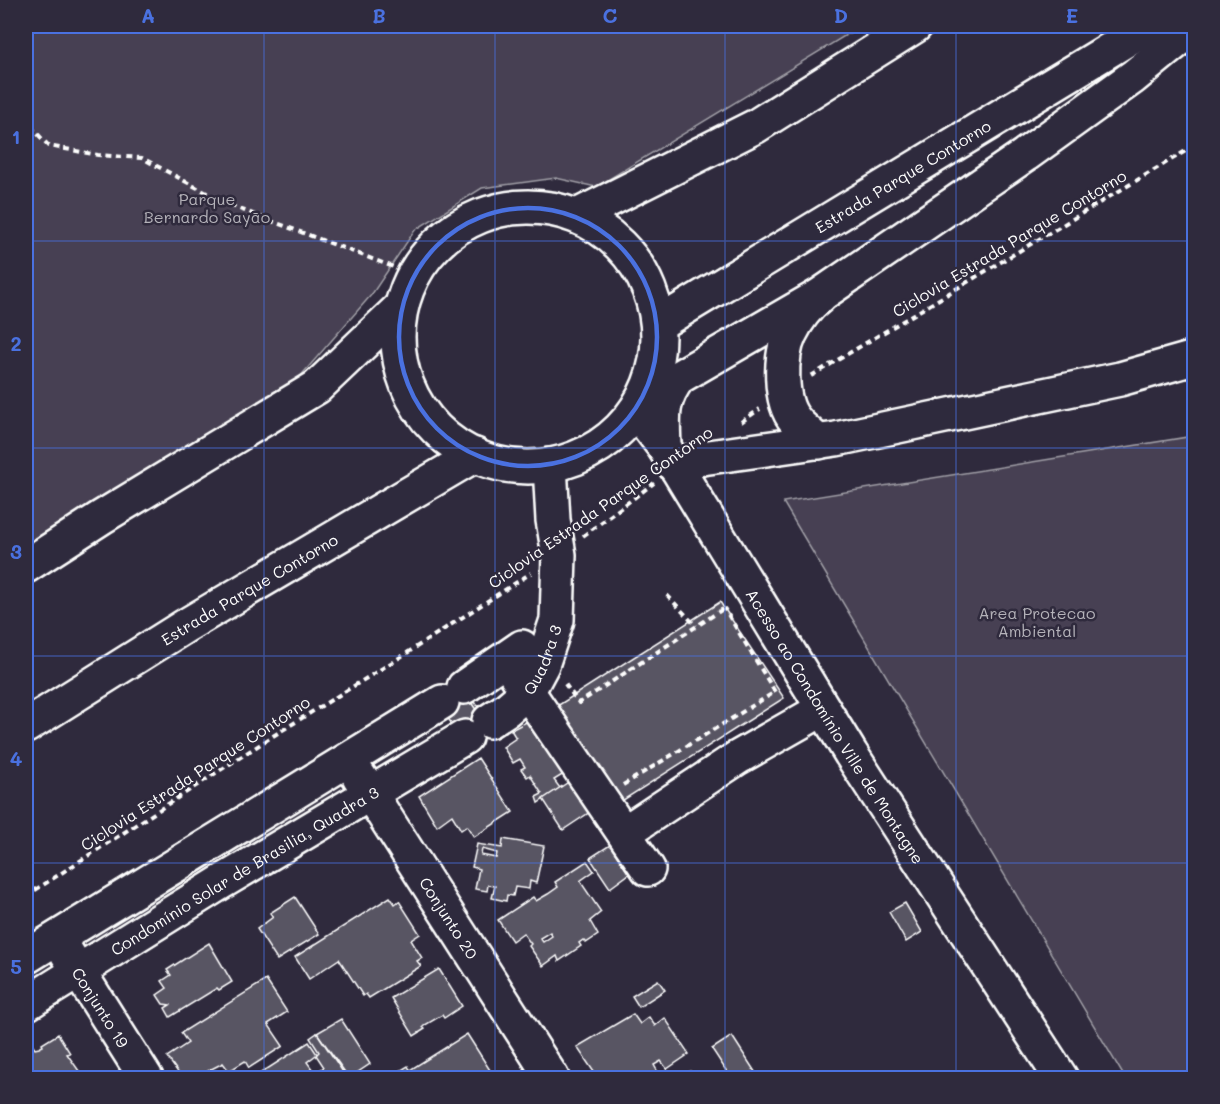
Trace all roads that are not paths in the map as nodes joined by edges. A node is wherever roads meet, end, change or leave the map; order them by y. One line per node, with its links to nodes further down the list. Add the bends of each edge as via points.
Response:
1 (915, 26): 6 (main road, via 756,126)
2 (1149, 26): 9 (main road, Estrada Parque Contorno)
3 (1192, 26): 5 (main road)
4 (1194, 44): 5 (main road)
5 (1097, 103): 7 (main road)
6 (577, 216): 8 (main road, via 551,208 524,206 471,219 447,233 428,252 412,274); 9 (main road, via 617,241 633,259 645,279)
7 (819, 296): 12 (main road, via 789,336 783,366 783,393 794,418); 14 (main road, via 679,377 669,390 662,412)
8 (400, 308): 13 (main road, via 397,348 410,392 436,429); 16 (main road, via 317,387)
9 (658, 324): 11 (main road, via 654,369)
10 (1194, 358): 12 (main road, via 1120,379)
11 (636, 410): 14 (main road); 15 (main road, via 620,430 599,446)
12 (819, 442): 14 (main road, via 702,458)
13 (475, 455): 15 (main road, via 516,466); 21 (main road, Estrada Parque Contorno, via 185,626)
14 (670, 457): 20 (main road, Acesso ao Condomínio Ville de Montagne)
15 (550, 465): 17 (main road, via 559,555)
16 (26, 566)
17 (557, 620): 18 (main road, Quadra 3); 19 (main road, Quadra 3)
18 (506, 660): 19 (main road); 23 (main road, Quadra 3)
19 (528, 691): 22 (main road, Quadra 3); 25 (main road)
20 (824, 709): 25 (main road, via 737,758); 30 (main road, Acesso ao Condomínio Ville de Montagne)
21 (26, 726)
22 (477, 729): 24 (main road, Condomínio Solar de Brasilia, Quadra 3)
23 (347, 758): 24 (main road, Conjunto 20); 27 (main road)
24 (371, 794): 29 (main road, Condomínio Solar de Brasilia, Quadra 3); 33 (main road, Conjunto 20)
25 (624, 833): 26 (main road)
26 (648, 869)
27 (57, 937): 28 (main road); 29 (main road, Conjunto 19)
28 (26, 957)
29 (77, 971): 31 (main road, Condomínio Solar de Brasilia, Quadra 3); 32 (main road, Conjunto 19)
30 (1010, 1003): 34 (main road, Acesso ao Condomínio Ville de Montagne); 35 (main road, Acesso ao Condomínio Ville de Montagne)
31 (26, 1004)
32 (146, 1078)
33 (552, 1078)
34 (1040, 1078)
35 (1061, 1078)

